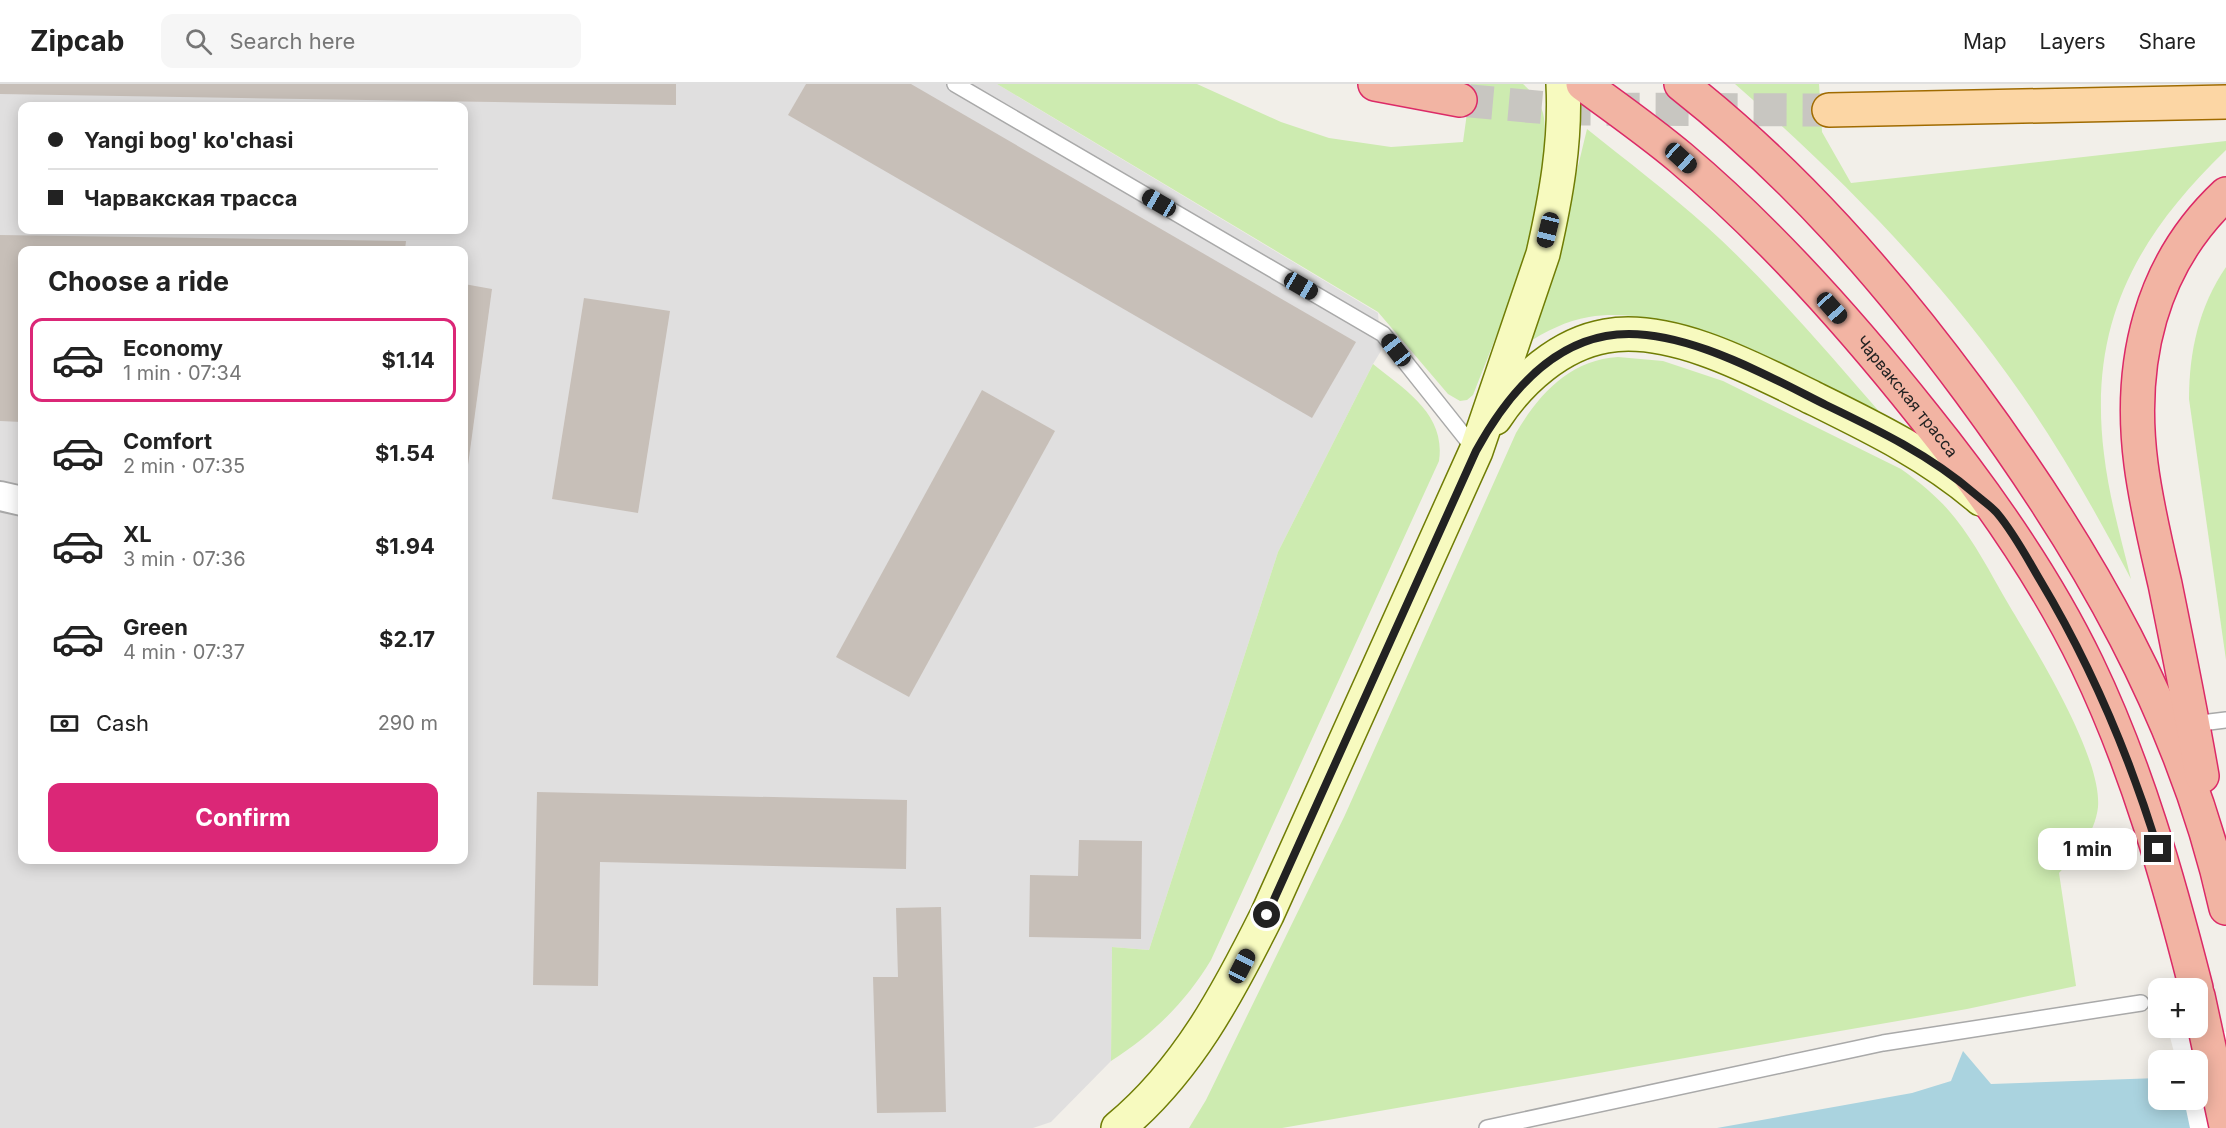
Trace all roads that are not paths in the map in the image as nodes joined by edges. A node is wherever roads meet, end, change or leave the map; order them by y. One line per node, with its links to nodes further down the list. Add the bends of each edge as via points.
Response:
1 (955, 84): 10 (lane, via 1383,334)
2 (1375, 84): 6 (highway)
3 (1563, 84): 10 (main road, via 1561,161 1546,242)
4 (1583, 84): 13 (highway, Чарвакская трасса, via 1681,158 1785,257 1911,399)
5 (1681, 84): 16 (highway, via 1738,131 1835,225 1910,314 2023,466 2095,578 2155,695 2179,755)
6 (1460, 100)
7 (2226, 102): 8 (main road)
8 (1829, 110)
9 (2226, 194): 15 (highway, via 2197,225 2160,286 2145,334 2139,394 2141,465)
10 (1476, 451): 13 (main road, via 1517,390 1554,358 1589,340 1637,335 1711,351 1883,432 1942,468); 21 (main road, via 1242,966 1215,1014 1182,1060)
11 (0, 496): 12 (street)
12 (18, 500)
13 (1997, 514): 17 (highway, Чарвакская трасса, via 2072,635 2115,728 2161,860)
14 (2226, 720): 15 (lane)
15 (2193, 724): 16 (highway)
16 (2223, 893)
17 (2193, 978)
18 (2141, 1003): 22 (lane, via 1883,1043)
19 (2208, 1038): 20 (highway)
20 (2226, 1126)
21 (1118, 1128)
22 (1486, 1128)

